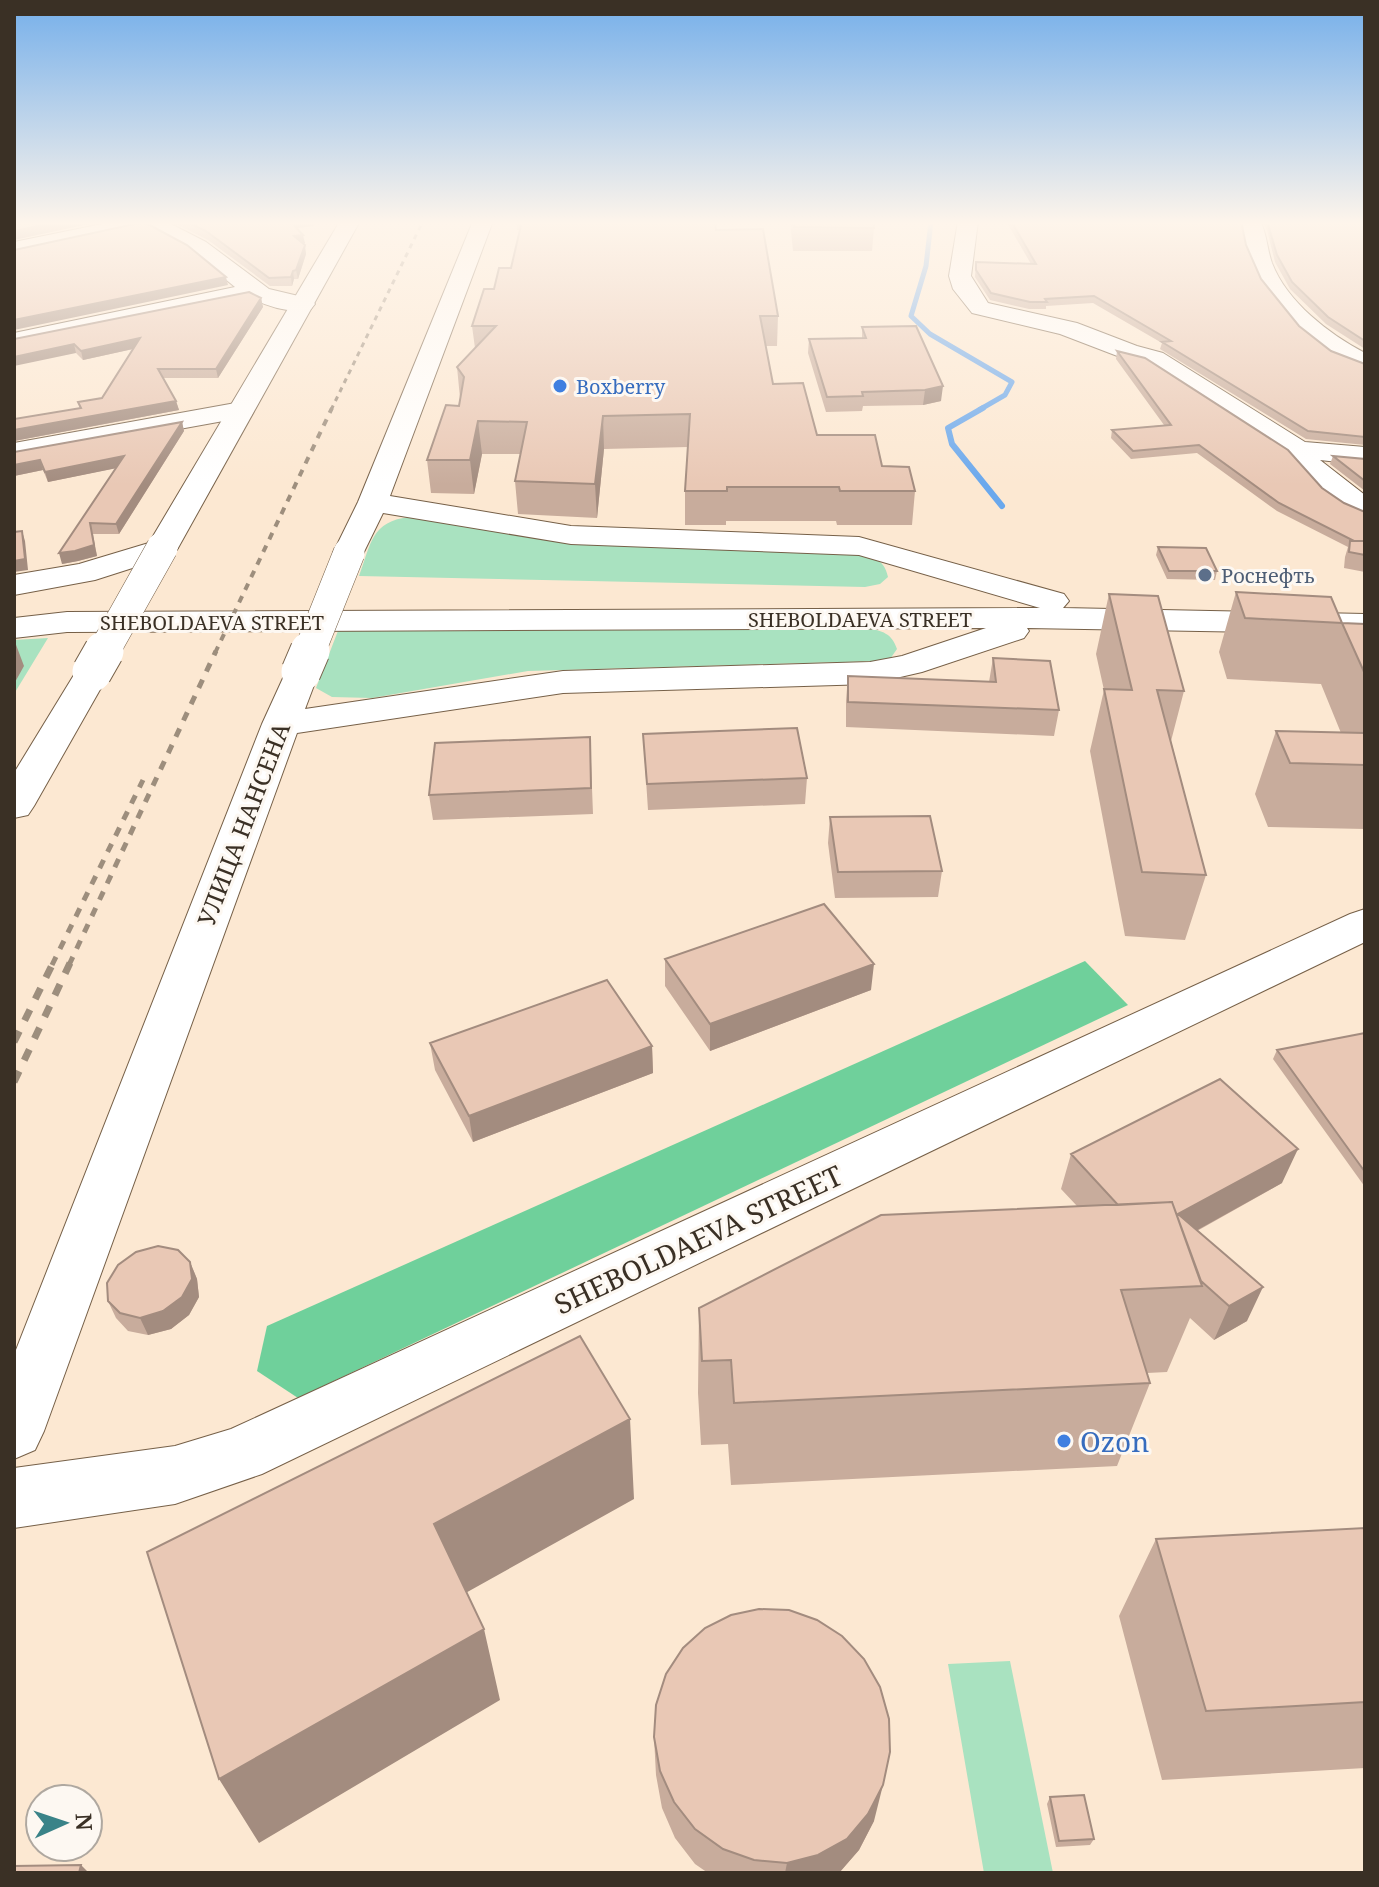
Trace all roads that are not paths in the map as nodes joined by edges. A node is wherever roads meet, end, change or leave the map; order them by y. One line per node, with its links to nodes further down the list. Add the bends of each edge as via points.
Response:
1 (164, 309): 6 (main road)
2 (300, 309): 8 (main road)
3 (449, 309): 12 (main road, УЛИЦА НАНСЕНА)
4 (985, 309): 9 (main road, via 1068,328 1154,358)
5 (1290, 309): 7 (main road, via 1331,344)
6 (14, 340)
7 (1365, 363)
8 (241, 410): 10 (main road); 14 (main road)
9 (1298, 450): 11 (main road); 13 (main road, via 1312,470)
10 (14, 451)
11 (1365, 456)
12 (373, 502): 15 (main road, via 571,535 829,544); 25 (main road, УЛИЦА НАНСЕНА, bridge)
13 (1365, 509)
14 (162, 548): 16 (main road, via 84,573); 26 (main road, bridge)
15 (887, 552): 19 (main road); 21 (main road, via 901,573 895,585)
16 (14, 585)
17 (1365, 605): 19 (main road, SHEBOLDAEVA STREET)
18 (14, 606): 20 (main road)
19 (1053, 610): 21 (main road, SHEBOLDAEVA STREET); 22 (main road, SHEBOLDAEVA STREET); 24 (main road, via 910,665)
20 (72, 611): 21 (main road, SHEBOLDAEVA STREET); 23 (main road)
21 (845, 611): 24 (main road, via 891,629 906,645 905,656)
22 (1365, 624)
23 (14, 628)
24 (870, 673): 25 (main road, via 563,682)
25 (280, 724): 28 (main road, УЛИЦА НАНСЕНА)
26 (14, 806)
27 (1365, 924): 29 (main road, SHEBOLDAEVA STREET, via 241,1454 175,1475)
28 (14, 1431)
29 (14, 1498)

